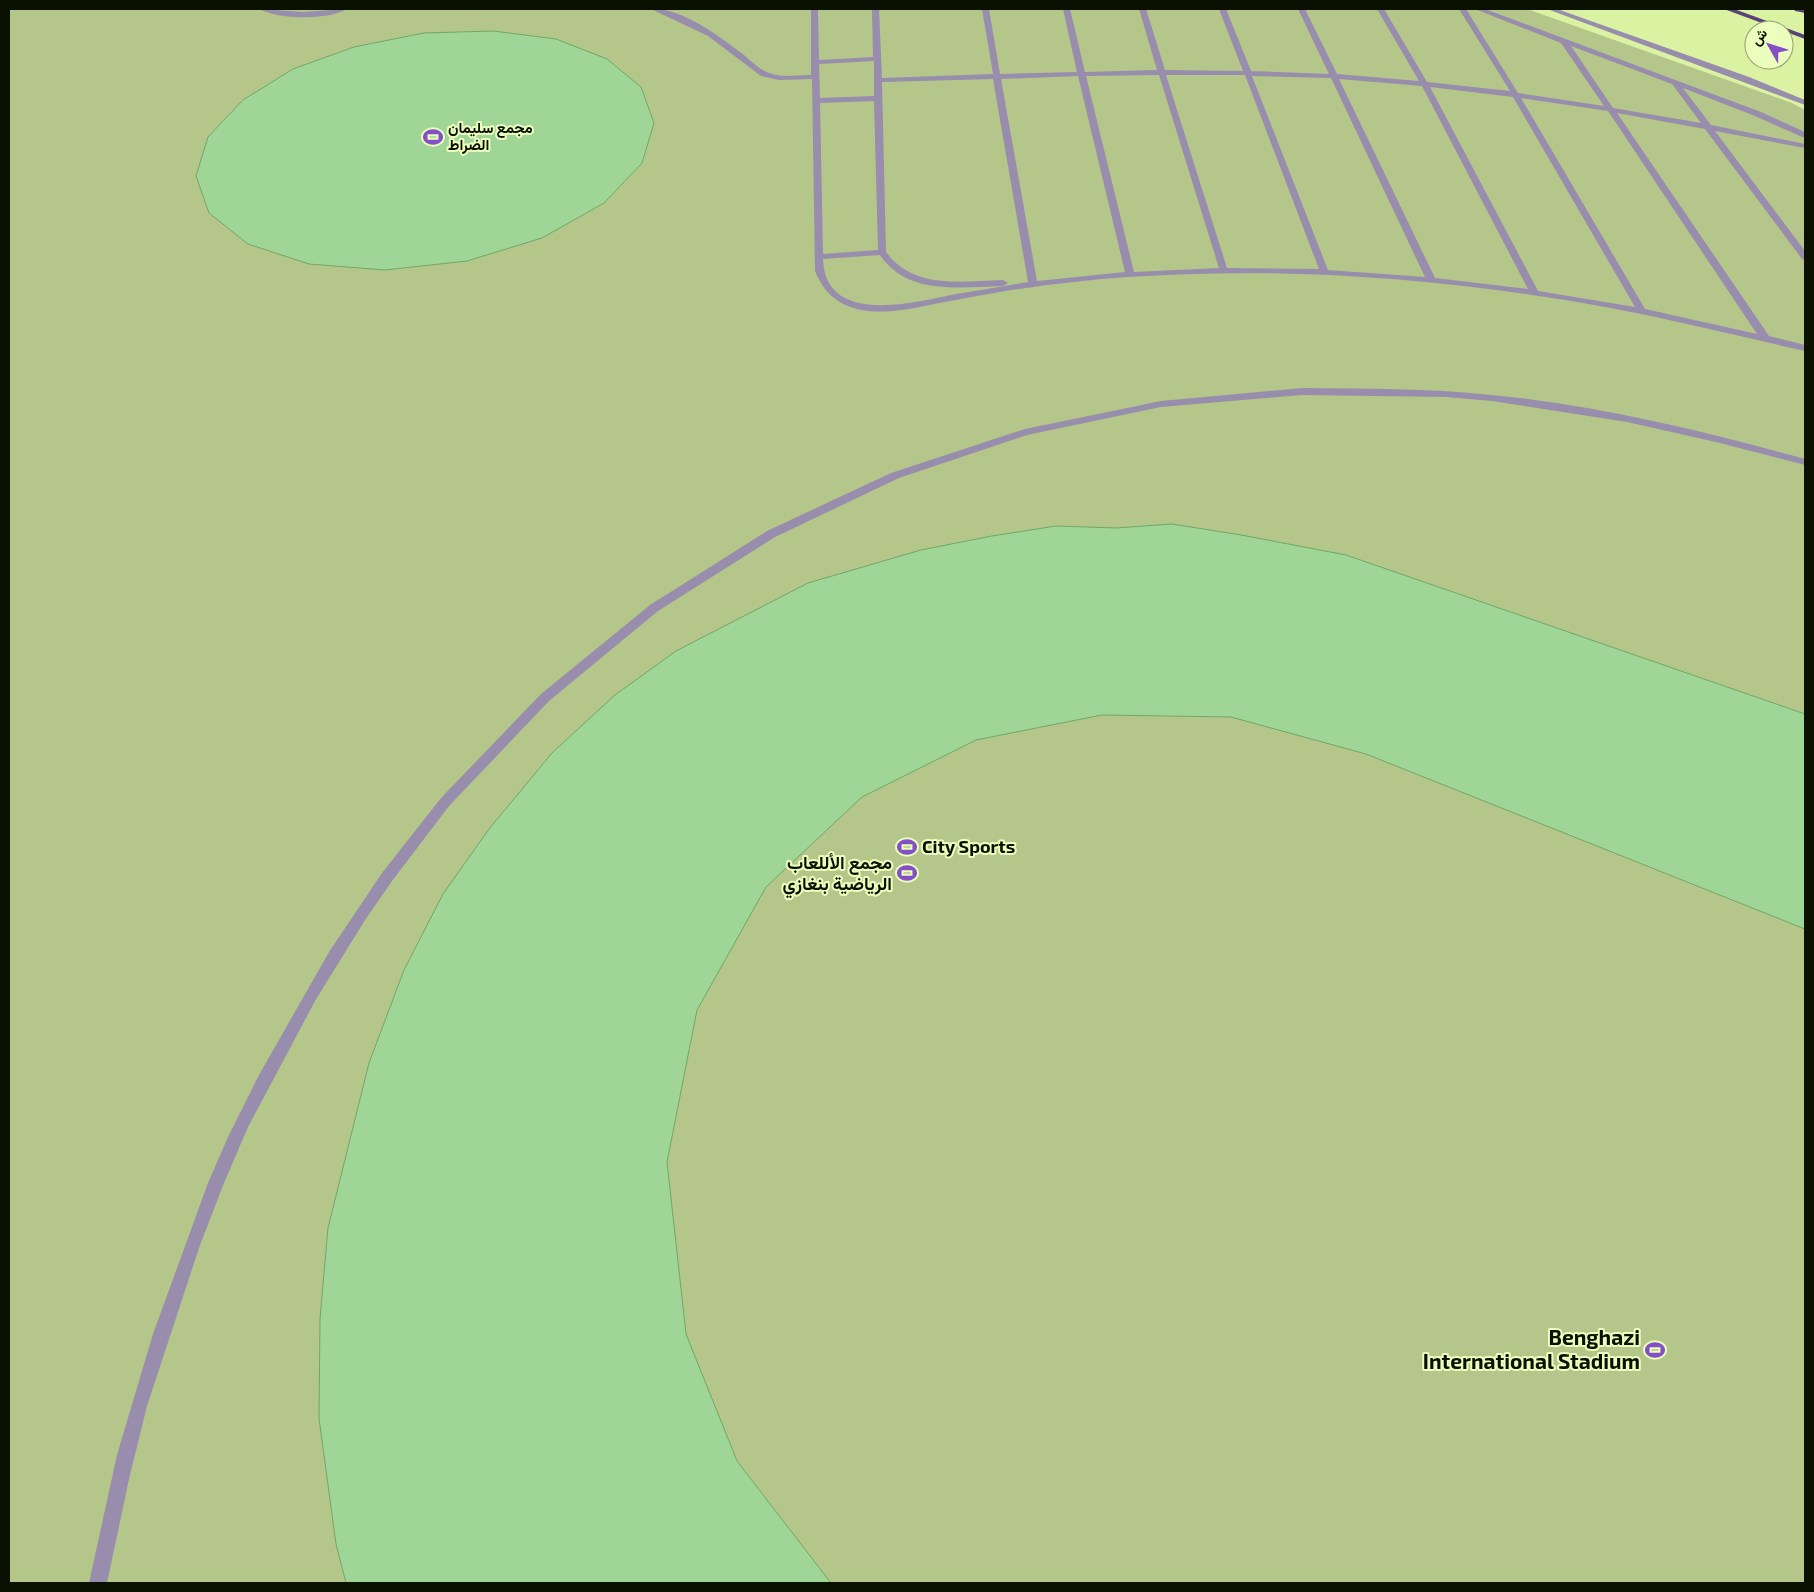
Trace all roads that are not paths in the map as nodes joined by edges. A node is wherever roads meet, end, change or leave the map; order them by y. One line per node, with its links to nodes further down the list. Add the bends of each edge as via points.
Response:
1 (264, 9): 17 (lane, via 291,14)
2 (343, 9): 17 (lane)
3 (655, 9): 27 (lane, via 711,34 764,74 778,78)
4 (814, 9): 22 (lane)
5 (876, 9): 21 (lane)
6 (985, 9): 28 (lane)
7 (1066, 9): 25 (lane)
8 (1142, 9): 23 (lane)
9 (1223, 9): 24 (lane)
10 (1302, 9): 26 (lane)
11 (1381, 9): 31 (lane)
12 (1463, 9): 32 (lane)
13 (1479, 9): 20 (lane)
14 (1551, 9): 35 (lane)
15 (1728, 9): 19 (main road)
16 (1798, 9): 18 (main road)
17 (321, 11)
18 (1805, 11)
19 (1805, 37)
20 (1564, 41): 30 (lane); 36 (lane)
21 (878, 59): 22 (lane); 29 (lane)
22 (815, 62): 27 (lane)
23 (1163, 72): 24 (lane); 25 (lane); 43 (lane)
24 (1250, 73): 26 (lane); 44 (lane)
25 (1082, 75): 28 (lane); 45 (lane)
26 (1334, 76): 31 (lane); 46 (lane)
27 (815, 77): 34 (lane)
28 (997, 77): 29 (lane); 47 (lane)
29 (878, 80): 33 (lane)
30 (1674, 83): 37 (lane); 38 (lane)
31 (1425, 84): 32 (lane); 48 (lane)
32 (1515, 94): 36 (lane); 49 (lane)
33 (878, 98): 34 (lane); 40 (lane)
34 (816, 101): 41 (lane)
35 (1805, 103)
36 (1608, 108): 37 (lane); 50 (lane)
37 (1706, 126): 39 (lane); 42 (lane)
38 (1805, 135)
39 (1805, 146)
40 (882, 252): 41 (lane); 47 (lane, via 895,270 922,281)
41 (819, 257): 47 (lane, via 821,280 827,289 850,304 864,308 898,309)
42 (1805, 257)
43 (1224, 271): 44 (lane); 45 (lane)
44 (1324, 272): 46 (lane)
45 (1130, 275): 47 (lane)
46 (1431, 279): 48 (lane)
47 (1033, 284)
48 (1534, 292): 49 (lane)
49 (1641, 310): 50 (lane)
50 (1765, 338): 51 (lane)
51 (1805, 348)
52 (1805, 462): 53 (lane, via 1735,442 1616,416 1447,394 1310,390 1177,401 1047,425 921,464 797,518 676,591 559,684 446,802 392,870 340,947 289,1032 241,1126 196,1232 162,1330 120,1476)
53 (98, 1583)

